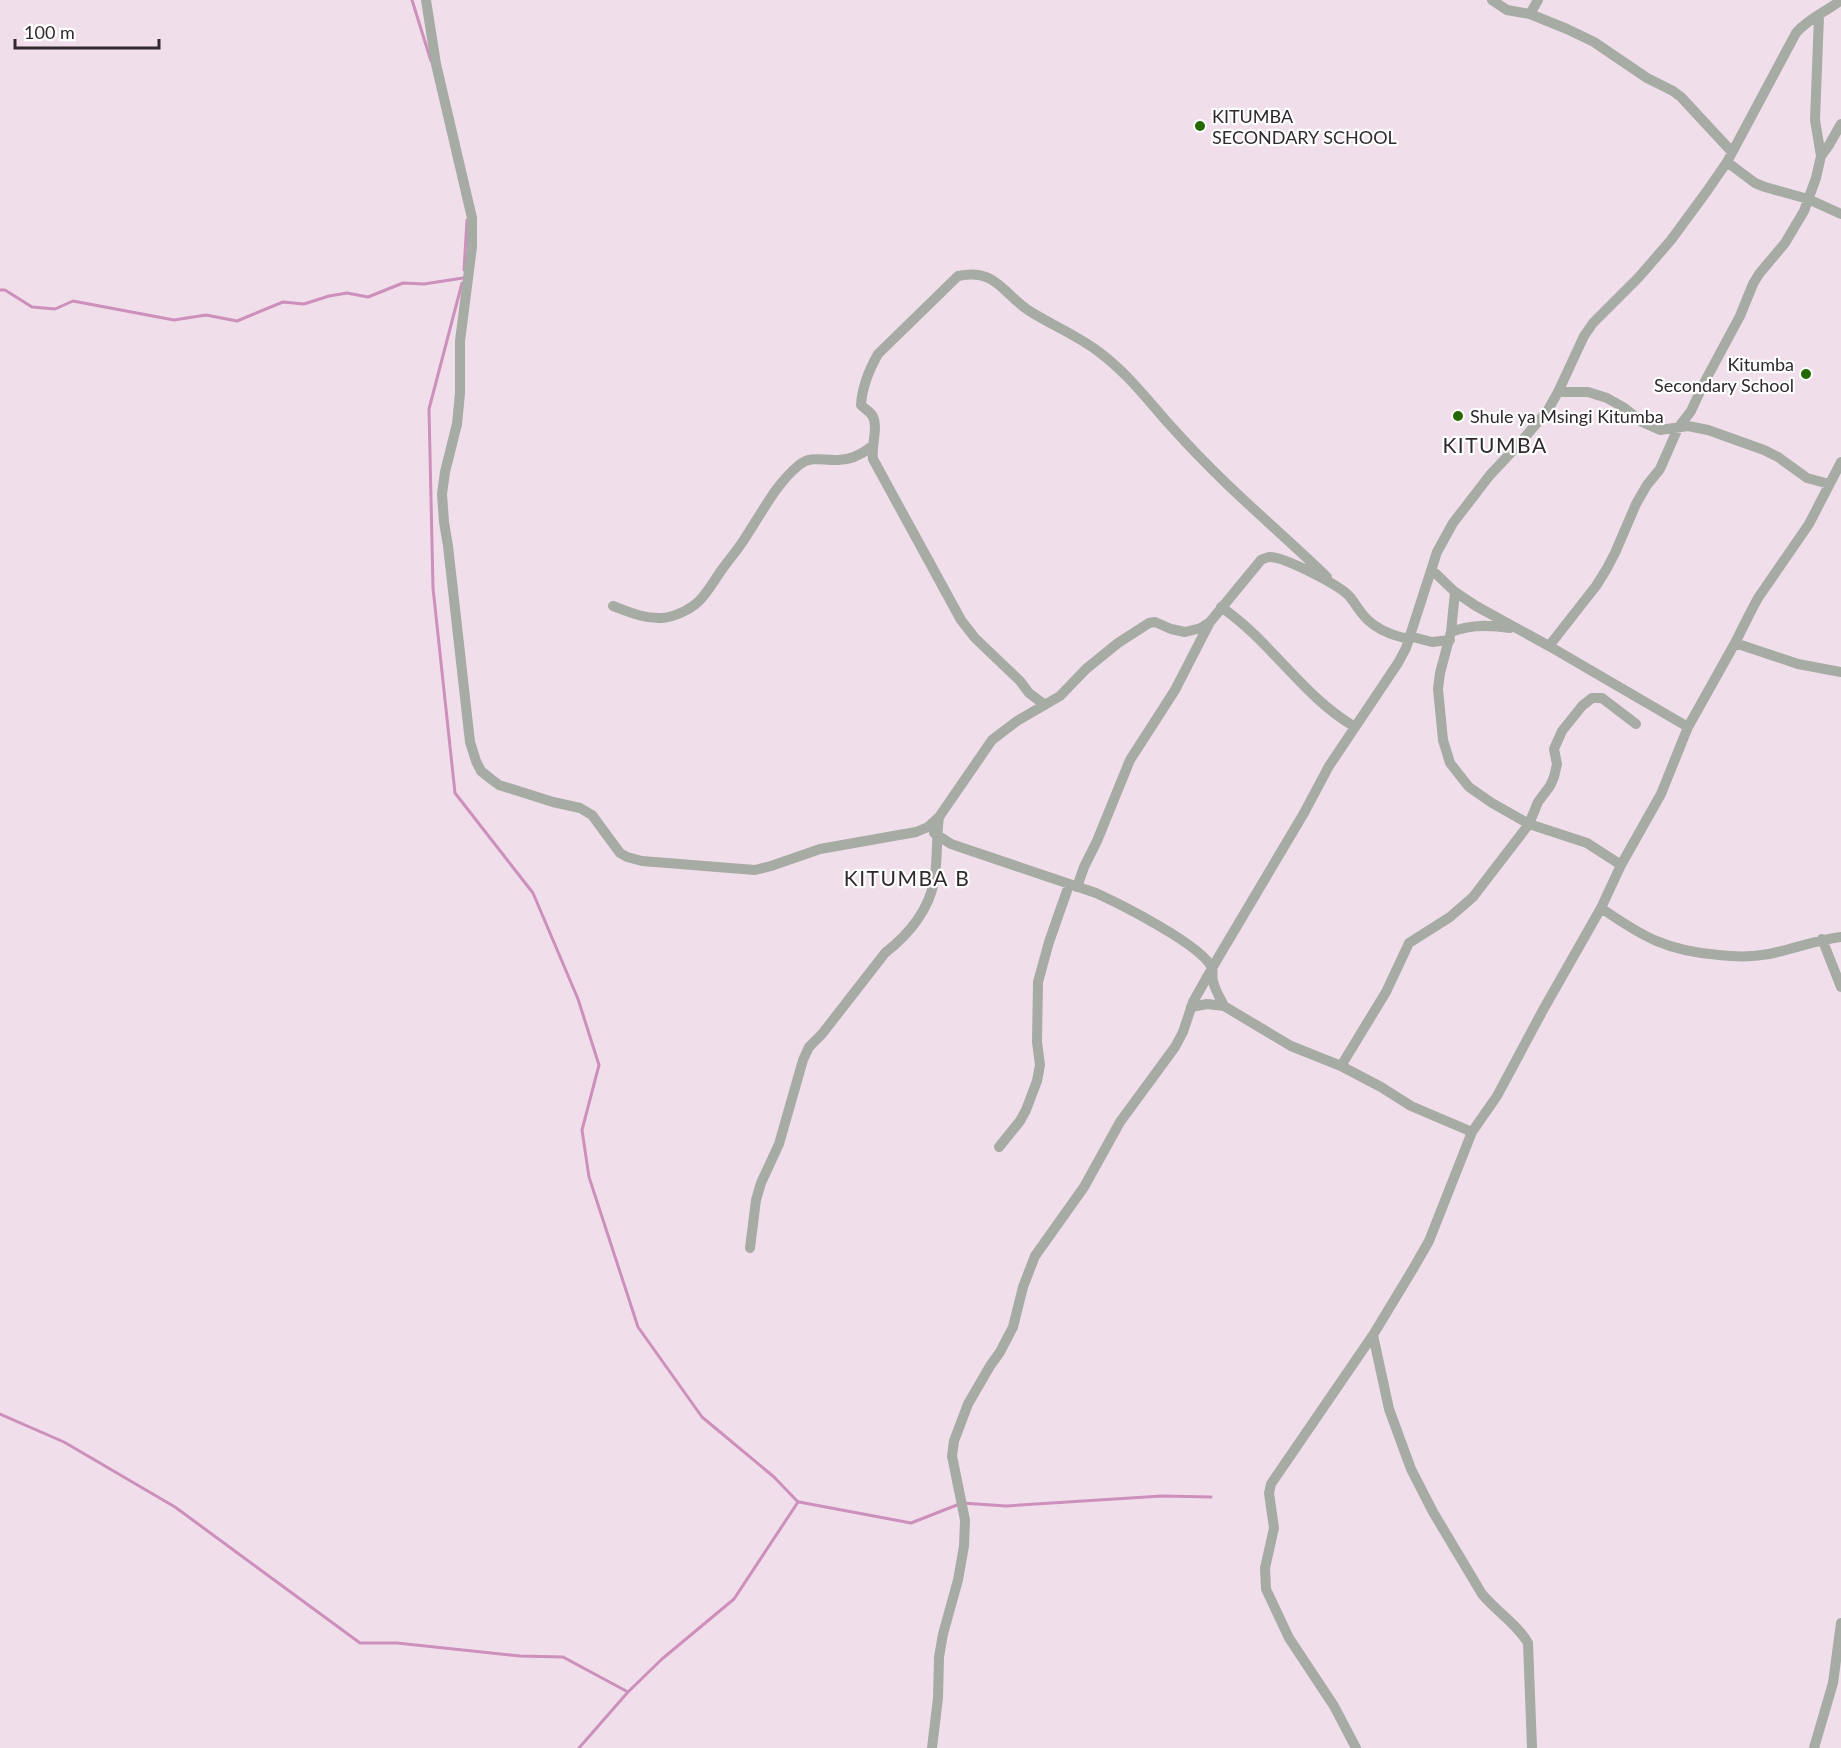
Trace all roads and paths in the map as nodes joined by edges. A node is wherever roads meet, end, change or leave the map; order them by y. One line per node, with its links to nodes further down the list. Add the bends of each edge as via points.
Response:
1 (426, 0): 35 (street, via 436,64 472,218 460,341 457,424 442,494 470,742 481,771 499,785 592,815 620,853 642,861 755,870 819,849)
2 (1492, 0): 5 (street, via 1507,10)
3 (1538, 0): 5 (street)
4 (1841, 0): 6 (street)
5 (1530, 14): 9 (street, via 1594,42 1656,84 1673,91)
6 (1819, 16): 8 (street, via 1815,120); 9 (street, via 1796,33)
7 (1841, 124): 8 (street)
8 (1821, 156): 10 (street)
9 (1729, 157): 10 (street, via 1755,183); 12 (street, via 1671,240 1593,323)
10 (1808, 199): 11 (street); 13 (street, via 1785,243 1753,284 1691,411)
11 (1841, 214)
12 (1558, 392): 13 (street, via 1588,392 1607,398 1652,427); 17 (street, via 1536,424 1461,511 1441,544)
13 (1678, 428): 16 (street, via 1698,427 1764,450 1807,478); 27 (street, via 1660,469 1636,504 1606,570)
14 (871, 447): 18 (street, via 875,422 861,405 870,367 878,354 958,276 982,275 1028,310 1100,352 1129,378 1211,469); 20 (street, via 851,458 806,460 799,465 771,496 709,589 690,608 663,618 640,616); 29 (street, via 873,459 961,620)
15 (1841, 462): 16 (street)
16 (1829, 484): 26 (street, via 1809,524 1758,598)
17 (1432, 570): 19 (street); 25 (street)
18 (1334, 583): 21 (street, via 1268,558 1256,565); 25 (street, via 1373,625)
19 (1455, 592): 23 (street); 24 (street)
20 (613, 606)
21 (1221, 607): 22 (street); 31 (street, via 1248,628 1332,713)
22 (1210, 622): 29 (street, via 1185,632 1149,623 1118,643); 38 (street, via 1175,690 1130,759 1097,841)
23 (1519, 630): 24 (street, via 1467,626); 27 (street)
24 (1450, 636): 25 (street, via 1432,642); 34 (street, via 1438,697 1450,763 1469,787)
25 (1409, 638): 31 (street, via 1398,663)
26 (1736, 643): 28 (street); 32 (street)
27 (1549, 646): 32 (street)
28 (1841, 672)
29 (1045, 705): 33 (street, via 992,740)
30 (1636, 724): 34 (street, via 1602,698 1586,702 1567,724 1554,749 1554,777)
31 (1355, 727): 42 (street)
32 (1688, 727): 37 (street, via 1661,794)
33 (939, 817): 35 (street); 36 (street)
34 (1529, 824): 37 (street, via 1587,843); 46 (street, via 1473,897 1409,943 1386,992)
35 (922, 830): 36 (street)
36 (936, 835): 38 (street, via 951,844); 49 (street, via 935,879 924,909 809,1047 803,1060 779,1144 760,1184)
37 (1621, 865): 39 (street)
38 (1073, 886): 42 (street, via 1118,903 1179,938); 48 (street, via 1049,942 1038,982 1037,1081 1020,1121)
39 (1601, 908): 41 (street, via 1651,939 1682,951 1752,956); 47 (street, via 1497,1096)
40 (1841, 937): 41 (street)
41 (1822, 939): 43 (street)
42 (1212, 968): 44 (street); 45 (street)
43 (1841, 987)
44 (1224, 1006): 45 (street); 46 (street, via 1291,1046)
45 (1191, 1007): 52 (street, via 1175,1047 1120,1122 1084,1187 1035,1256 1013,1328 968,1404 954,1441 952,1456 965,1520 964,1546 939,1657)
46 (1341, 1066): 47 (street, via 1411,1106)
47 (1472, 1132): 50 (street, via 1429,1241)
48 (999, 1147)
49 (750, 1248)
50 (1373, 1335): 53 (street, via 1271,1484 1274,1528 1264,1578 1289,1638 1334,1706); 54 (street, via 1389,1409 1422,1492 1482,1594 1528,1643)
51 (1841, 1623): 55 (street, via 1833,1683)
52 (932, 1748)
53 (1356, 1748)
54 (1532, 1748)
55 (1814, 1748)

